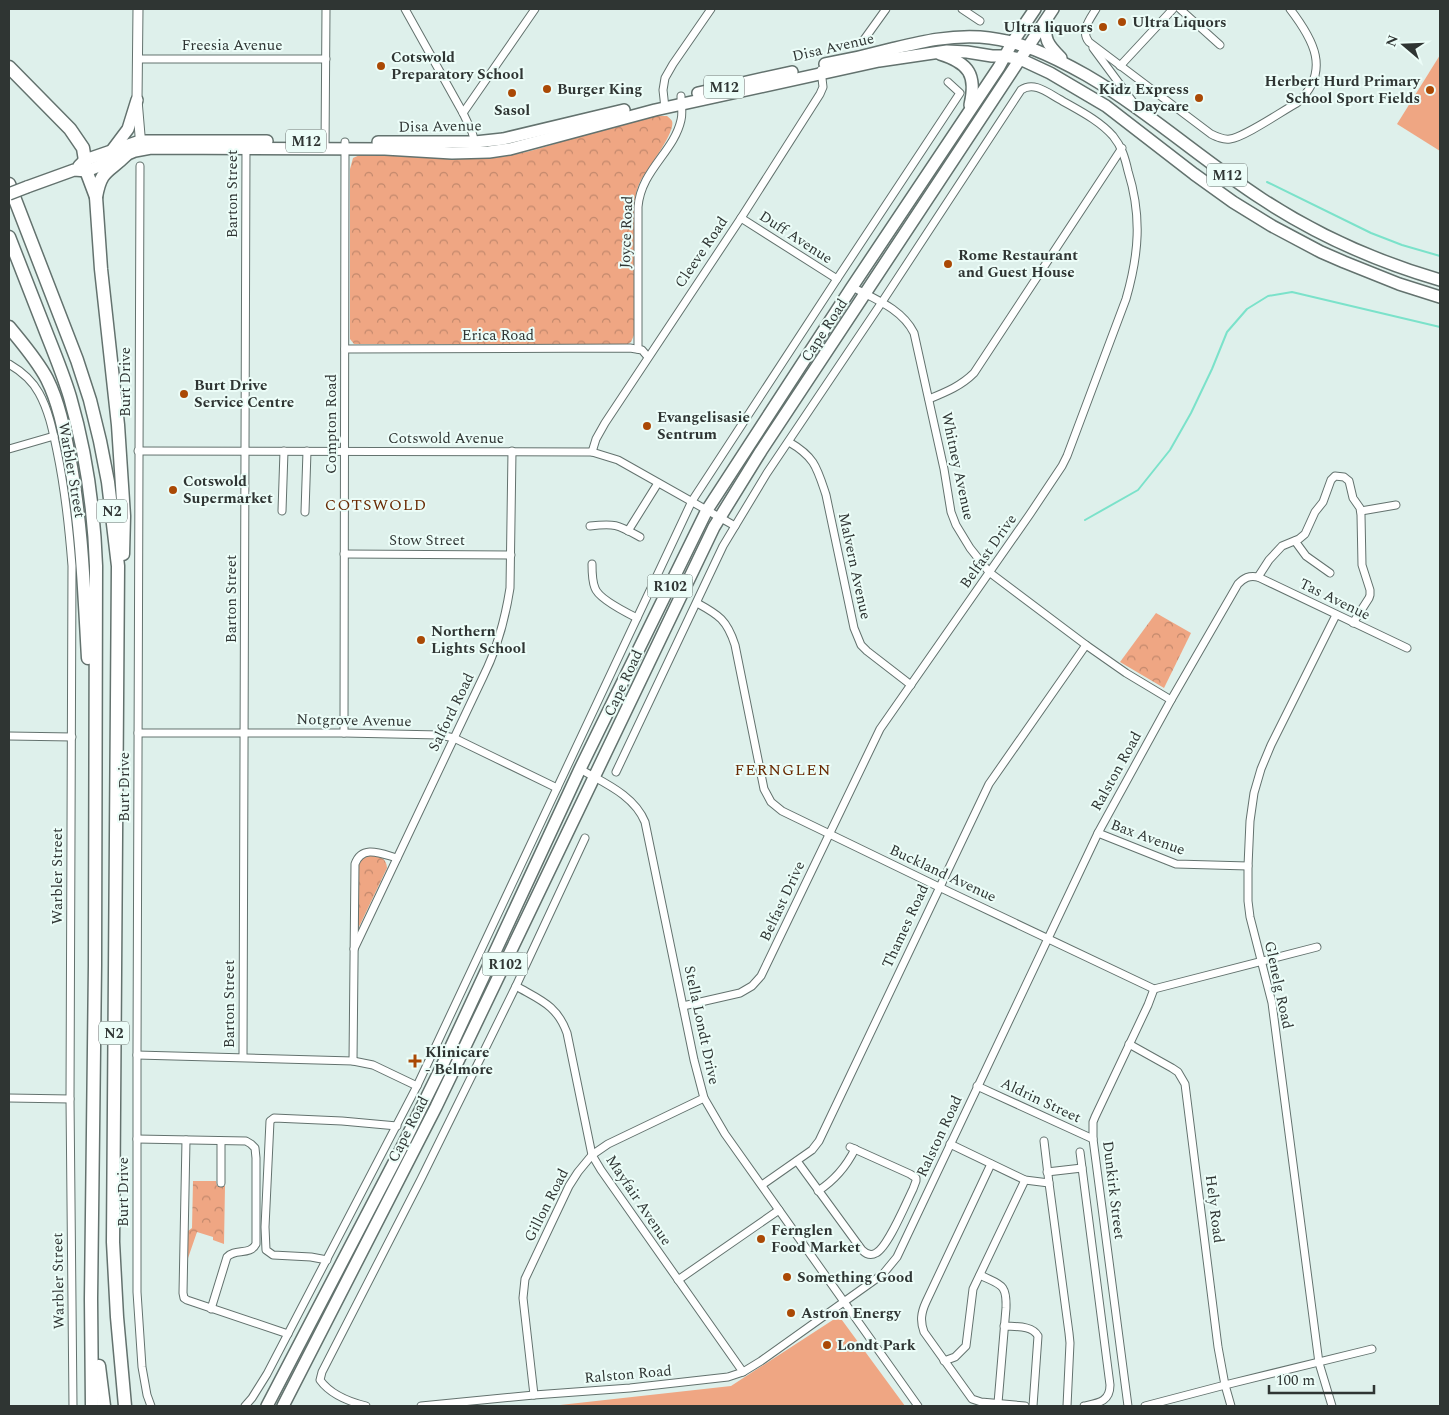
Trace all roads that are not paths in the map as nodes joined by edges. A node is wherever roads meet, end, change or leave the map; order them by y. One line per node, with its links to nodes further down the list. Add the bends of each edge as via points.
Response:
1 (138, 9): 22 (street)
2 (326, 9): 23 (street)
3 (405, 9): 35 (street)
4 (535, 9): 35 (street)
5 (711, 9): 32 (street, via 667,74)
6 (886, 9): 15 (street)
7 (962, 9): 14 (street)
8 (1035, 9): 16 (main road, Cape Road / R102)
9 (1096, 9): 17 (street, via 1084,32)
10 (1173, 9): 26 (street)
11 (1180, 9): 18 (street)
12 (1290, 9): 26 (street, via 1306,30 1315,51 1316,65 1311,84 1297,103 1238,137 1228,139 1211,134)
13 (1050, 14): 19 (main road, Cape Road / R102); 25 (main road, via 1045,36)
14 (980, 21)
15 (863, 41)
16 (1012, 42): 19 (main road, M12); 21 (main road, Cape Road / R102); 28 (main road, Disa Avenue / M12, via 982,37 949,37)
17 (1089, 42): 26 (street); 33 (street)
18 (1220, 45)
19 (1027, 47): 24 (main road, Cape Road / R102); 25 (main road, M12)
20 (933, 52): 21 (main road, Disa Avenue / M12); 28 (main road, Disa Avenue / M12); 34 (main road, via 953,58 970,73 973,93)
21 (1004, 56): 24 (main road, M12); 34 (main road, Cape Road / R102)
22 (137, 59): 23 (street, Freesia Avenue); 30 (street)
23 (326, 59): 38 (street)
24 (1020, 59): 54 (main road, Cape Road / R102); 55 (main road, M12, via 1050,72 1106,106 1202,180 1272,226 1344,262)
25 (1068, 65): 33 (main road, M12)
26 (1120, 66)
27 (9, 67): 45 (highway, via 82,144)
28 (821, 69): 31 (main road, Disa Avenue / M12); 49 (street, Cleeve Road, via 820,94)
29 (948, 82): 51 (street, Cape Road, via 960,93)
30 (137, 100): 36 (street); 42 (main road, via 128,129)
31 (681, 100): 32 (main road, Disa Avenue / M12); 59 (street, Joyce Road, via 680,125 640,194)
32 (665, 104): 40 (main road, Disa Avenue / M12)
33 (1139, 109): 52 (main road, M12, via 1226,175 1299,221 1353,248)
34 (968, 111): 53 (main road, Cape Road / R102)
35 (463, 113): 40 (street)
36 (141, 145): 37 (main road, Disa Avenue / M12); 42 (main road, Disa Avenue / M12); 43 (main road, Disa Avenue / M12)
37 (246, 145): 38 (main road, Disa Avenue / M12); 67 (street, Barton Street)
38 (325, 145): 39 (main road, Disa Avenue / M12)
39 (346, 146): 40 (main road, Disa Avenue / M12); 58 (street, Compton Road)
40 (475, 147)
41 (1122, 148): 56 (street, Belfast Drive, via 1102,126 1064,102 1036,87 1022,90); 62 (street, via 974,372 958,386); 89 (street, Belfast Drive, via 1134,189 1138,220 1137,253 1126,299 1062,466)
42 (113, 149): 45 (main road, Disa Avenue / M12)
43 (126, 155): 45 (main road, Disa Avenue / M12); 48 (highway, via 103,175)
44 (140, 166): 66 (street, Burt Drive)
45 (82, 167): 47 (main road, Disa Avenue / M12, bridge); 48 (highway)
46 (9, 184): 92 (highway, N2, via 77,360 93,414 110,496)
47 (9, 194)
48 (96, 197): 92 (highway, via 116,392 123,507 123,576)
49 (741, 218): 51 (street, Duff Avenue); 60 (street, Cleeve Road)
50 (9, 237): 108 (highway, N2, via 67,386 83,449 96,566)
51 (837, 279): 74 (street, Cape Road)
52 (1440, 280)
53 (852, 287): 54 (street, Whitney Avenue); 76 (main road, Cape Road / R102)
54 (866, 294): 56 (street, Whitney Avenue); 80 (main road, Cape Road / R102)
55 (1440, 297)
56 (882, 302): 62 (street, Whitney Avenue, via 905,318 914,333); 64 (street)
57 (9, 326): 108 (highway, via 47,380 60,415 68,451 82,548)
58 (345, 349): 59 (street, Erica Road); 70 (street, Compton Road)
59 (638, 349): 60 (street)
60 (648, 357): 72 (street, Cleeve Road, via 598,434)
61 (9, 364): 63 (street, Warbler Street, via 26,376 38,392)
62 (929, 399): 89 (street, Whitney Avenue, via 951,512 970,548)
63 (54, 436): 65 (street); 105 (street, Warbler Street, via 64,485 72,566)
64 (789, 442): 82 (street); 99 (street, Malvern Avenue, via 810,458 819,475 854,628 861,645)
65 (9, 449)
66 (138, 451): 67 (street, Cotswold Avenue); 101 (street, Burt Drive)
67 (245, 451): 68 (street, Cotswold Avenue); 102 (street, Barton Street)
68 (284, 451): 69 (street, Cotswold Avenue); 77 (street)
69 (307, 451): 70 (street, Cotswold Avenue); 79 (street)
70 (345, 451): 71 (street, Cotswold Avenue); 86 (street, Compton Road)
71 (512, 452): 72 (street, Cotswold Avenue); 87 (street, Salford Road)
72 (592, 452): 73 (street, Cotswold Avenue, via 618,460)
73 (658, 483): 74 (street, Cotswold Avenue); 83 (street)
74 (692, 501): 76 (street, Cotswold Avenue); 95 (street, Cape Road)
75 (1396, 505): 78 (street)
76 (707, 510): 80 (street, Cotswold Avenue); 107 (main road, Cape Road / R102)
77 (282, 511)
78 (1361, 511): 85 (street, Ralston Road, via 1348,481 1335,476 1308,529); 96 (street, via 1362,566 1370,595)
79 (305, 512)
80 (720, 518): 82 (street, Cotswold Avenue); 110 (main road, Cape Road / R102)
81 (590, 526): 83 (street, via 612,524)
82 (735, 526): 93 (street)
83 (628, 531): 84 (street)
84 (640, 537)
85 (1295, 541): 90 (street, via 1306,556); 91 (street, Ralston Road, via 1282,546)
86 (344, 554): 87 (street, Stow Street); 103 (street, Compton Road)
87 (511, 554): 106 (street, Salford Road, via 510,588 502,629 489,666)
88 (592, 564): 95 (street, via 597,592 618,609)
89 (989, 572): 97 (street, Whitney Avenue); 99 (street, Belfast Drive)
90 (1330, 573)
91 (1255, 576): 94 (street, Tas Avenue); 100 (street, Ralston Road, via 1238,584)
92 (118, 586): 173 (highway, N2, via 113,1242)
93 (697, 603): 109 (street); 113 (street, Buckland Avenue, via 722,619 731,634 767,796 782,811)
94 (1336, 615): 96 (street, Tas Avenue); 116 (street, Glenelg Road, via 1261,770 1250,821)
95 (637, 618): 111 (street, Cape Road)
96 (1353, 623): 98 (street, Tas Avenue)
97 (1086, 644): 100 (street, Whitney Avenue); 117 (street, Thames Road, via 989,784)
98 (1407, 648)
99 (911, 685): 113 (street, Belfast Drive, via 874,740)
100 (1171, 700): 112 (street, Ralston Road)
101 (138, 733): 102 (street, Notgrove Avenue); 126 (street, Burt Drive)
102 (244, 733): 103 (street, Notgrove Avenue); 127 (street, Barton Street)
103 (344, 733): 106 (street, Notgrove Avenue)
104 (9, 736): 105 (street)
105 (72, 737): 135 (street, Warbler Street)
106 (454, 738): 111 (street, Notgrove Avenue); 115 (street, Salford Road)
107 (580, 769): 110 (street, Stella Londt Drive); 131 (main road, Cape Road / R102)
108 (95, 772): 158 (highway, N2)
109 (616, 772)
110 (594, 778): 124 (street, Stella Londt Drive, via 624,795 642,816); 133 (main road, Cape Road / R102)
111 (557, 788): 129 (street, Cape Road)
112 (1098, 833): 116 (street, Bax Avenue, via 1176,864); 118 (street, Ralston Road)
113 (829, 834): 117 (street, Buckland Avenue); 124 (street, Belfast Drive, via 757,981 740,993)
114 (585, 838): 122 (street)
115 (397, 858): 120 (street, Salford Road); 120 (street, Salford Road, via 368,852 357,860 354,869)
116 (1248, 866): 121 (street, Glenelg Road, via 1250,917)
117 (939, 887): 118 (street, Buckland Avenue); 145 (street, Thames Road, via 819,1141)
118 (1048, 938): 123 (street, Buckland Avenue); 130 (street, Ralston Road)
119 (1317, 947): 121 (street)
120 (354, 949): 128 (street, Salford Road)
121 (1261, 961): 123 (street); 165 (street, Glenelg Road, via 1272,1003)
122 (516, 986): 144 (street, Mayfair Avenue, via 551,1007 564,1026); 178 (street, via 322,1372 320,1380 332,1392)
123 (1154, 989): 125 (street, Dunkirk Street)
124 (684, 1006): 134 (street, Stella Londt Drive)
125 (1130, 1044): 137 (street, Dunkirk Street, via 1093,1122); 167 (street, Hely Road, via 1178,1072 1185,1084)
126 (137, 1055): 127 (street); 138 (street, Burt Drive)
127 (243, 1057): 128 (street)
128 (353, 1061): 129 (street, via 373,1065)
129 (417, 1086): 136 (street, Cape Road)
130 (977, 1086): 137 (street, Aldrin Street); 142 (street, Ralston Road)
131 (429, 1092): 133 (main road); 176 (main road, Cape Road / R102)
132 (9, 1098): 135 (street)
133 (440, 1098): 177 (main road, Cape Road / R102)
134 (704, 1098): 144 (street, Gillon Road, via 617,1139); 152 (street, Stella Londt Drive)
135 (70, 1099): 170 (street, Warbler Street)
136 (397, 1126): 155 (street, Cape Road); 155 (street, via 274,1118 270,1121 266,1250 272,1255)
137 (1093, 1138): 185 (street, Dunkirk Street)
138 (137, 1139): 139 (street); 174 (street, Burt Drive, via 137,1292 143,1375)
139 (186, 1140): 140 (street); 160 (street, via 183,1293 187,1300)
140 (221, 1141): 150 (street); 160 (street, via 246,1141 254,1148 256,1244 249,1251 229,1254)
141 (1044, 1141): 148 (street)
142 (950, 1144): 146 (street); 159 (street, Ralston Road, via 897,1257 883,1274)
143 (1080, 1152): 147 (street)
144 (592, 1155): 157 (street, Mayfair Avenue); 168 (street, Gillon Road, via 569,1186 525,1279 523,1298)
145 (797, 1161): 152 (street, Thames Road); 153 (street)
146 (991, 1164): 149 (street); 164 (street, via 921,1316 924,1332)
147 (1082, 1168): 148 (street); 184 (street, via 1110,1385 1107,1397)
148 (1047, 1172): 151 (street)
149 (1025, 1180): 151 (street); 156 (street)
150 (221, 1183)
151 (1048, 1183): 183 (street, via 1069,1333)
152 (762, 1185): 154 (street, Stella Londt Drive)
153 (818, 1191): 153 (street, via 840,1173 853,1148 916,1178 888,1240 873,1254 862,1250)
154 (780, 1210): 157 (street); 159 (street, Stella Londt Drive)
155 (326, 1260): 162 (street, Cape Road)
156 (980, 1275): 161 (street, via 1004,1289); 164 (street, via 972,1293 966,1346)
157 (678, 1280): 166 (street, Mayfair Avenue)
158 (91, 1298): 171 (highway); 172 (highway, N2)
159 (844, 1303): 166 (street, Ralston Road); 180 (street, Stella Londt Drive)
160 (212, 1309): 162 (street)
161 (1004, 1326): 169 (street); 182 (street, via 1029,1328 1038,1336)
162 (288, 1334): 175 (street, Cape Road)
163 (1372, 1349): 165 (street)
164 (944, 1361): 169 (street, via 972,1399)
165 (1319, 1363): 167 (street); 188 (street, Glenelg Road)
166 (743, 1372): 168 (street, Ralston Road, via 710,1380)
167 (1225, 1385): 186 (street); 187 (street, Hely Road)
168 (534, 1395): 179 (street, Ralston Road)
169 (998, 1403): 181 (street)
170 (73, 1406)
171 (92, 1406)
172 (104, 1406)
173 (126, 1406)
174 (151, 1406)
175 (245, 1406)
176 (267, 1406)
177 (283, 1406)
178 (366, 1406)
179 (421, 1406)
180 (918, 1406)
181 (1025, 1406)
182 (1033, 1406)
183 (1067, 1406)
184 (1084, 1406)
185 (1128, 1406)
186 (1145, 1406)
187 (1231, 1406)
188 (1332, 1406)

